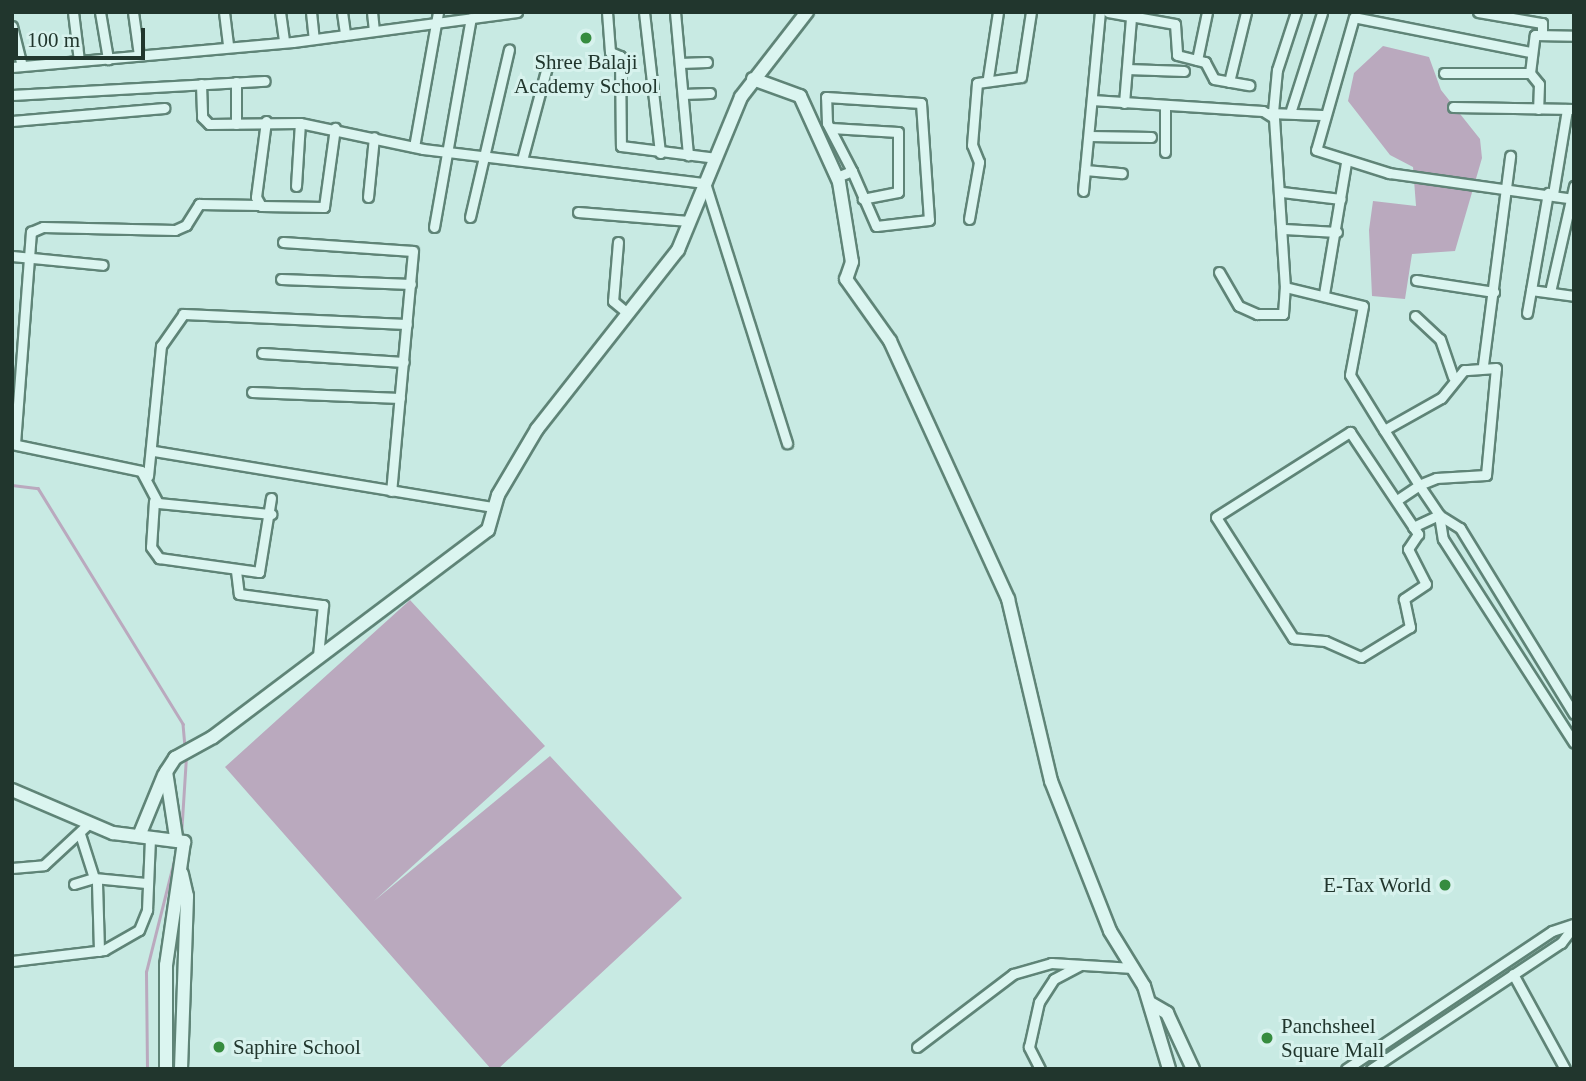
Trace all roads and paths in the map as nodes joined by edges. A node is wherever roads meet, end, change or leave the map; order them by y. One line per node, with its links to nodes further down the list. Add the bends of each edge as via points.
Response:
1 (73, 12): 43 (street)
2 (100, 12): 41 (street)
3 (133, 12): 40 (street)
4 (224, 12): 37 (street)
5 (281, 12): 36 (street)
6 (311, 12): 35 (street)
7 (342, 12): 33 (street)
8 (372, 12): 31 (street)
9 (404, 12): 29 (street)
10 (517, 12): 24 (street)
11 (607, 12): 84 (street, via 610,52 620,56 621,146)
12 (644, 12): 84 (street)
13 (676, 12): 46 (street)
14 (807, 12): 53 (street)
15 (998, 12): 52 (street)
16 (1031, 12): 52 (street, via 1021,77)
17 (1100, 12): 62 (street)
18 (1108, 12): 27 (street)
19 (1207, 12): 42 (street)
20 (1246, 12): 56 (street)
21 (1296, 12): 70 (street, via 1277,69)
22 (1478, 12): 32 (street, via 1542,23)
23 (1322, 13): 69 (street)
24 (491, 14): 26 (street)
25 (438, 16): 26 (street); 29 (street); 81 (street)
26 (466, 16): 82 (street)
27 (1137, 16): 28 (street); 48 (street)
28 (1163, 17): 42 (street, via 1175,24 1175,52)
29 (405, 25): 31 (street)
30 (12, 26): 47 (street)
31 (374, 30): 33 (street)
32 (1542, 32): 34 (street); 39 (street)
33 (345, 34): 35 (street)
34 (1574, 36)
35 (314, 39): 36 (street)
36 (284, 42): 37 (street)
37 (228, 47): 40 (street)
38 (509, 49): 85 (street)
39 (1530, 52): 51 (street); 71 (street, via 1357,16)
40 (139, 55): 41 (street)
41 (107, 59): 43 (street)
42 (1197, 60): 56 (street, via 1208,64 1214,79)
43 (79, 61): 47 (street)
44 (707, 62): 46 (street)
45 (548, 63): 89 (street)
46 (680, 63): 60 (street)
47 (17, 66)
48 (1127, 69): 49 (street); 63 (street)
49 (1184, 71)
50 (1444, 73): 51 (street)
51 (1530, 73): 67 (street, via 1539,84)
52 (988, 78): 109 (street, via 977,83 972,145 979,162)
53 (753, 79): 88 (street); 94 (street, via 800,96)
54 (265, 81): 55 (street)
55 (236, 82): 57 (street); 75 (street)
56 (1229, 82): 58 (street)
57 (201, 84): 61 (street); 75 (street, via 204,122)
58 (1249, 85)
59 (710, 93): 60 (street)
60 (682, 94): 86 (street)
61 (12, 95)
62 (1092, 100): 63 (street); 78 (street)
63 (1124, 103): 64 (street)
64 (1165, 107): 70 (street); 83 (street)
65 (1453, 107): 67 (street)
66 (164, 108): 72 (street)
67 (1538, 108): 68 (street)
68 (1570, 109): 101 (street)
69 (1291, 110): 70 (street); 71 (street)
70 (1271, 112): 100 (street, via 1277,126)
71 (1322, 115): 90 (street, via 1316,150)
72 (12, 121)
73 (267, 121): 74 (street); 75 (street); 106 (street)
74 (300, 123): 76 (street); 96 (street)
75 (236, 124)
76 (335, 128): 79 (street); 106 (street, via 324,207)
77 (831, 128): 92 (street); 103 (street, via 898,132 898,192); 103 (street, via 827,97 921,103 929,220 876,226)
78 (1088, 136): 80 (street); 91 (street)
79 (374, 137): 81 (street); 102 (street)
80 (1151, 137)
81 (414, 148): 82 (street)
82 (445, 152): 85 (street); 111 (street)
83 (1165, 152)
84 (660, 153): 86 (street)
85 (480, 154): 89 (street); 108 (street)
86 (688, 155): 88 (street)
87 (1510, 156): 98 (street)
88 (716, 158): 95 (street)
89 (522, 160): 95 (street)
90 (1346, 162): 98 (street); 104 (street)
91 (1085, 170): 93 (street); 99 (street)
92 (852, 171): 94 (street); 103 (street)
93 (1122, 173)
94 (837, 177): 175 (street, via 852,262 846,279 890,341 1008,599 1051,781 1110,931)
95 (705, 183): 110 (street); 144 (street)
96 (296, 186)
97 (1574, 186): 105 (street)
98 (1508, 188): 101 (street); 125 (street)
99 (1083, 191)
100 (1282, 192): 104 (street); 112 (street)
101 (1550, 193): 105 (street); 124 (street)
102 (368, 197)
103 (863, 199)
104 (1341, 199): 113 (street)
105 (1573, 199): 126 (street)
106 (259, 205): 117 (street, via 199,204 186,225 175,230 35,228)
107 (578, 212): 110 (street)
108 (470, 217)
109 (970, 219)
110 (689, 221): 131 (street, via 678,250)
111 (434, 227)
112 (1284, 229): 113 (street); 123 (street)
113 (1337, 232): 128 (street)
114 (283, 242): 122 (street, via 413,251)
115 (618, 242): 131 (street, via 613,301)
116 (12, 256): 117 (street)
117 (26, 258): 118 (street); 130 (street)
118 (103, 265)
119 (1219, 272): 123 (street, via 1240,306 1257,314 1283,314)
120 (281, 279): 122 (street)
121 (1416, 279): 125 (street)
122 (411, 284): 134 (street)
123 (1285, 287): 128 (street)
124 (1531, 290): 126 (street); 132 (street)
125 (1494, 292): 138 (street)
126 (1550, 292): 127 (street)
127 (1573, 293)
128 (1324, 294): 143 (street, via 1363,306 1350,375)
129 (12, 295): 130 (street)
130 (23, 296): 135 (street)
131 (626, 312): 153 (street, via 537,429)
132 (1527, 313)
133 (1415, 316): 140 (street, via 1440,339)
134 (407, 324): 137 (street); 146 (street, via 183,314 161,346)
135 (16, 326): 139 (street)
136 (262, 353): 137 (street)
137 (404, 362): 142 (street)
138 (1483, 365): 140 (street); 148 (street, via 1498,374 1486,475)
139 (15, 369): 145 (street)
140 (1453, 377): 143 (street, via 1441,398)
141 (252, 392): 142 (street)
142 (400, 398): 149 (street)
143 (1384, 430): 148 (street)
144 (787, 443)
145 (14, 444): 147 (street)
146 (154, 451): 147 (street); 149 (street)
147 (148, 476): 152 (street)
148 (1419, 485): 151 (street); 155 (street)
149 (391, 491): 153 (street)
150 (271, 498): 154 (street)
151 (1397, 500): 156 (street); 156 (street, via 1350,432 1216,517 1293,638 1325,640 1352,657 1412,624 1404,599 1426,584 1409,556 1419,537)
152 (154, 501): 154 (street); 157 (street, via 155,555)
153 (493, 507): 158 (street, via 482,535)
154 (271, 513): 157 (street, via 264,568)
155 (1439, 515): 156 (street); 159 (street, via 1460,528); 160 (street, via 1443,539)
156 (1413, 527)
157 (236, 571): 158 (street, via 239,594 323,605)
158 (318, 656): 161 (street)
159 (1574, 714)
160 (1574, 743)
161 (166, 772): 164 (street); 165 (street)
162 (12, 790): 163 (street)
163 (84, 830): 164 (street); 166 (street, via 44,865); 168 (street)
164 (145, 837): 165 (street); 169 (street)
165 (180, 840): 167 (street)
166 (12, 868)
167 (182, 874): 181 (street, via 166,965); 182 (street, via 187,896)
168 (95, 880): 169 (street); 170 (street); 172 (street)
169 (146, 883): 172 (street, via 147,909 139,930)
170 (74, 884)
171 (1574, 925): 176 (street, via 1552,931); 177 (street, via 1560,943)
172 (99, 951): 173 (street)
173 (12, 961)
174 (1082, 964): 175 (street); 180 (street, via 1051,963 1013,975); 183 (street, via 1054,979 1039,1002 1029,1047)
175 (1133, 968): 179 (street)
176 (1496, 970): 178 (street); 186 (street)
177 (1513, 974): 178 (street); 188 (street)
178 (1503, 981): 187 (street)
179 (1150, 1003): 184 (street, via 1150,1023); 185 (street, via 1167,1013)
180 (917, 1047)
181 (166, 1069)
182 (181, 1069)
183 (1040, 1069)
184 (1169, 1069)
185 (1193, 1069)
186 (1346, 1069)
187 (1371, 1069)
188 (1565, 1069)

